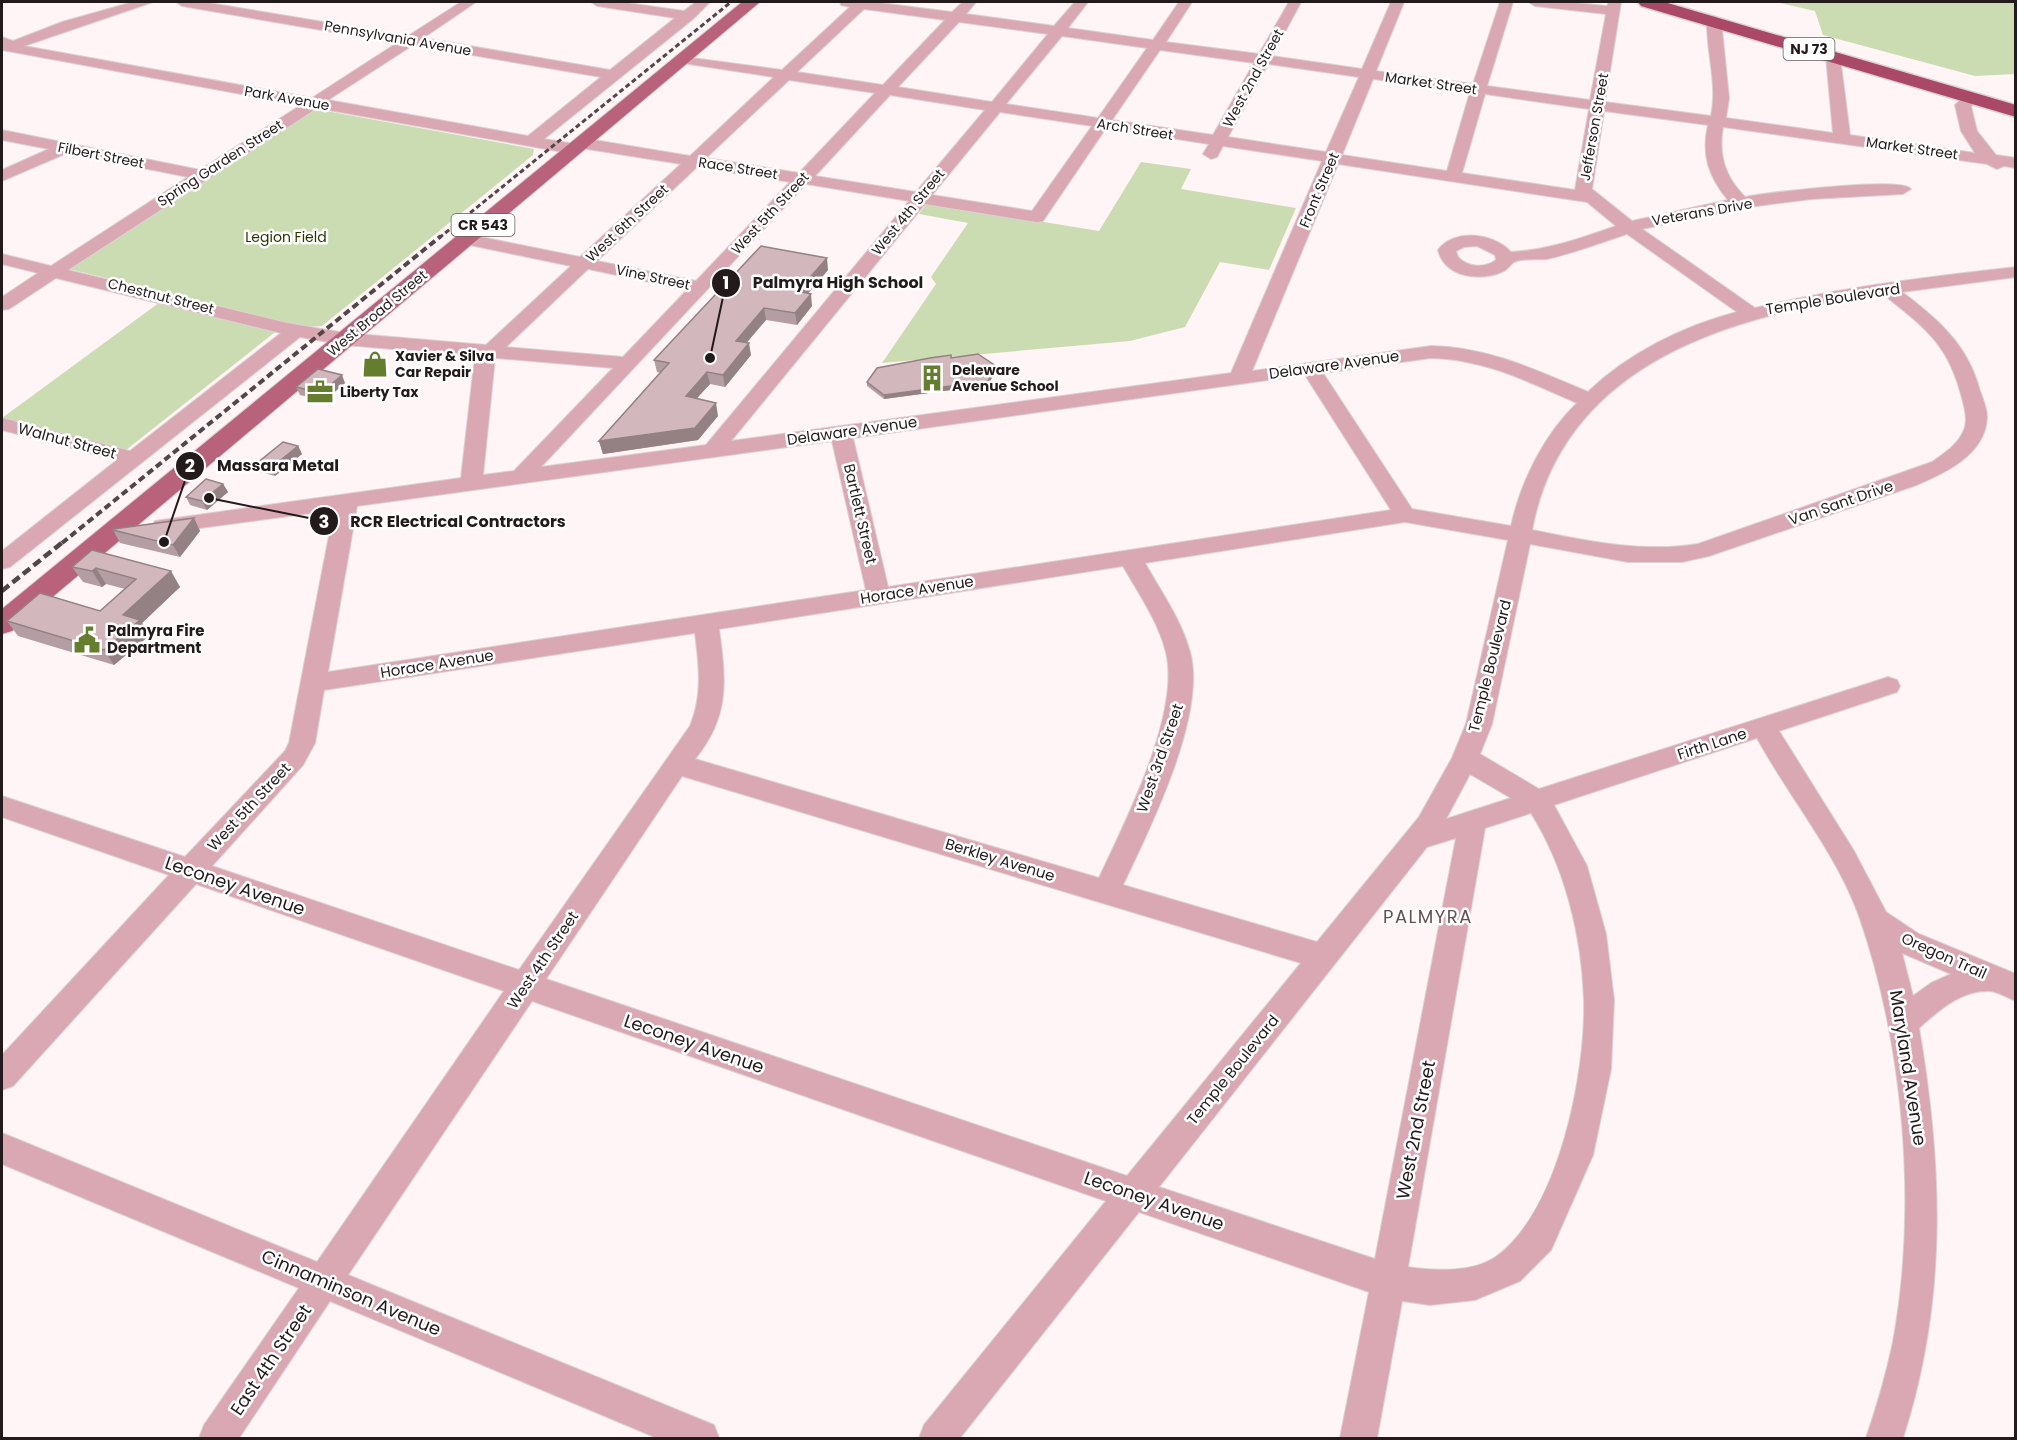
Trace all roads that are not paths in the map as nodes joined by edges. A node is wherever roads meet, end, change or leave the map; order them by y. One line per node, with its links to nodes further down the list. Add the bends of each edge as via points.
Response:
1 (89, 2): 19 (street)
2 (146, 2): 19 (street)
3 (182, 2): 24 (street, Pennsylvania Avenue)
4 (470, 2): 24 (street, Spring Garden Street)
5 (597, 2): 20 (street)
6 (704, 2): 20 (street)
7 (752, 2): 28 (main road, West Broad Street / CR 543)
8 (856, 2): 21 (street, Market Street); 32 (street, West 6th Street)
9 (970, 2): 21 (street, West 5th Street)
10 (1082, 2): 23 (street, West 4th Street)
11 (1186, 2): 25 (street)
12 (1295, 2): 29 (street, West 2nd Street)
13 (1398, 2): 30 (street, Front Street)
14 (1507, 2): 33 (street)
15 (1535, 2): 18 (street)
16 (1647, 2): 22 (highway, NJ 73)
17 (1669, 2): 36 (highway, NJ 73)
18 (1613, 6): 39 (street, Jefferson Street)
19 (108, 13): 26 (street)
20 (688, 16): 31 (street)
21 (954, 18): 23 (street, Market Street); 34 (street, West 5th Street)
22 (1714, 20): 27 (highway, NJ 73); 42 (street, via 1721,99)
23 (1057, 32): 25 (street, Market Street); 40 (street, West 4th Street)
24 (410, 40): 31 (street, Pennsylvania Avenue); 37 (street, Spring Garden Street)
25 (1156, 45): 29 (street, Market Street); 43 (street)
26 (4, 46): 37 (street, Park Avenue)
27 (1833, 57): 35 (highway, NJ 73); 45 (street)
28 (682, 59): 32 (street, Arch Street); 47 (main road, West Broad Street / CR 543)
29 (1264, 60): 30 (street, Market Street); 49 (street, West 2nd Street)
30 (1367, 74): 33 (street, Market Street); 50 (street, Front Street)
31 (614, 75): 46 (street)
32 (784, 75): 34 (street, Arch Street); 52 (street, West 6th Street)
33 (1478, 89): 39 (street, Market Street); 56 (street)
34 (884, 92): 40 (street, Arch Street); 57 (street, West 5th Street)
35 (1971, 98): 38 (highway, via 1989,97); 41 (highway, NJ 73); 51 (street, via 1963,105 1967,125 1976,144)
36 (2016, 98)
37 (314, 102): 46 (street, Park Avenue); 55 (street, Spring Garden Street)
38 (2016, 104)
39 (1596, 105): 42 (street, Market Street); 60 (street, Jefferson Street, via 1583,184)
40 (994, 108): 43 (street, Arch Street); 61 (street, West 4th Street)
41 (2016, 111)
42 (1717, 122): 45 (street, Market Street); 62 (street, via 1716,171)
43 (1101, 124): 49 (street, Arch Street); 61 (street, Race Street, via 1037,217)
44 (2, 135): 48 (street, Filbert Street)
45 (1842, 139): 51 (street, Market Street)
46 (531, 141): 47 (street, Park Avenue)
47 (578, 146): 52 (street, Race Street); 64 (main road, West Broad Street / CR 543)
48 (65, 148): 54 (street); 55 (street, Filbert Street)
49 (1214, 148): 50 (street, Arch Street)
50 (1332, 159): 56 (street, Arch Street); 79 (street, Front Street)
51 (1990, 159): 53 (street, Market Street); 58 (street)
52 (693, 161): 57 (street, Race Street); 67 (street, West 6th Street)
53 (2016, 163)
54 (2, 176)
55 (201, 176): 68 (street, Spring Garden Street)
56 (1454, 177): 60 (street, Arch Street)
57 (802, 179): 61 (street, Race Street); 70 (street, West 5th Street)
58 (2016, 179)
59 (1903, 189): 62 (street, Veterans Drive)
60 (1588, 197): 63 (street, Jefferson Street)
61 (920, 198): 83 (street, West 4th Street)
62 (1742, 204): 63 (street, Veterans Drive)
63 (1628, 227): 65 (street, Veterans Drive, via 1553,251); 73 (street, Jefferson Street)
64 (466, 239): 67 (street, Vine Street); 75 (main road, West Broad Street / CR 543)
65 (1506, 257)
66 (2, 259): 68 (street, Chestnut Street)
67 (584, 263): 70 (street, Vine Street); 76 (street, West 6th Street)
68 (53, 271): 72 (street, Spring Garden Street); 74 (street, Chestnut Street)
69 (2016, 272): 71 (street, Temple Boulevard)
70 (700, 287): 77 (street, West 5th Street)
71 (1889, 290): 73 (street, Temple Boulevard); 90 (street, Van Sant Drive, via 1948,342 1965,370 1974,398 1974,432 1963,448 1940,467 1679,556 1626,556)
72 (2, 305)
73 (1750, 313): 80 (street, Temple Boulevard, via 1665,345)
74 (297, 330): 75 (street, Chestnut Street); 84 (street)
75 (333, 336): 76 (street, Chestnut Street); 89 (main road, West Broad Street / CR 543)
76 (491, 351): 77 (street, Chestnut Street); 86 (street, West 6th Street, via 483,358)
77 (628, 363): 85 (street, West 5th Street)
78 (1310, 368): 79 (street, Delaware Avenue); 80 (street, Delaware Avenue, via 1431,352 1462,353 1510,367); 88 (street)
79 (1239, 378): 82 (street, Delaware Avenue)
80 (1588, 400): 90 (street, Temple Boulevard, via 1569,420 1540,467)
81 (2, 424): 84 (street, Walnut Street)
82 (841, 433): 83 (street, Delaware Avenue); 93 (street, Bartlett Street)
83 (712, 451): 85 (street, Delaware Avenue)
84 (133, 458): 92 (street)
85 (520, 477): 86 (street, Delaware Avenue)
86 (471, 484): 87 (street, Delaware Avenue)
87 (347, 501): 89 (street, Delaware Avenue); 96 (street, West 5th Street)
88 (1405, 515): 90 (street, Horace Avenue); 91 (street, Horace Avenue)
89 (109, 534): 95 (main road, West Broad Street / CR 543)
90 (1521, 535): 99 (street, Temple Boulevard, via 1479,724)
91 (1130, 557): 93 (street, Horace Avenue); 106 (street, West 3rd Street, via 1175,644 1182,684 1163,756)
92 (2, 562)
93 (879, 596): 94 (street, Horace Avenue)
94 (706, 622): 96 (street, Horace Avenue); 100 (street, West 4th Street, via 712,698 704,728)
95 (2, 624)
96 (314, 682): 105 (street, West 5th Street, via 302,743 294,758)
97 (1888, 686): 98 (street, Firth Lane)
98 (1764, 727): 101 (street, Firth Lane); 107 (street, Maryland Avenue, via 1841,854)
99 (1465, 758): 101 (street); 104 (street, Temple Boulevard)
100 (676, 764): 106 (street, Berkley Avenue); 110 (street, West 4th Street)
101 (1537, 801): 103 (street, Firth Lane); 115 (street, Leconey Avenue, via 1573,866 1592,934 1599,1000 1595,1069 1576,1155 1539,1238 1508,1269 1475,1284 1430,1288)
102 (2, 806): 105 (street, Leconey Avenue)
103 (1473, 821): 104 (street, Firth Lane); 115 (street, West 2nd Street)
104 (1419, 839): 108 (street, Temple Boulevard)
105 (190, 871): 110 (street, Leconey Avenue); 112 (street, West 5th Street)
106 (1106, 892): 108 (street, Berkley Avenue)
107 (1874, 921): 109 (street, Oregon Trail, via 1962,967); 111 (street, Maryland Avenue, via 1889,960)
108 (1324, 957): 114 (street, Temple Boulevard)
109 (2008, 980): 111 (street, via 1963,982 1943,989)
110 (526, 986): 114 (street, Leconey Avenue); 116 (street, West 4th Street)
111 (1904, 1023): 121 (street, Maryland Avenue, via 1920,1147 1921,1242 1911,1346)
112 (2, 1076)
113 (2, 1148): 116 (street, Cinnaminson Avenue)
114 (1134, 1194): 115 (street, Leconey Avenue); 119 (street, Temple Boulevard)
115 (1387, 1281): 120 (street, West 2nd Street)
116 (324, 1282): 117 (street, East 4th Street); 118 (street, Cinnaminson Avenue)
117 (217, 1438)
118 (701, 1438)
119 (938, 1438)
120 (1359, 1438)
121 (1885, 1438)

